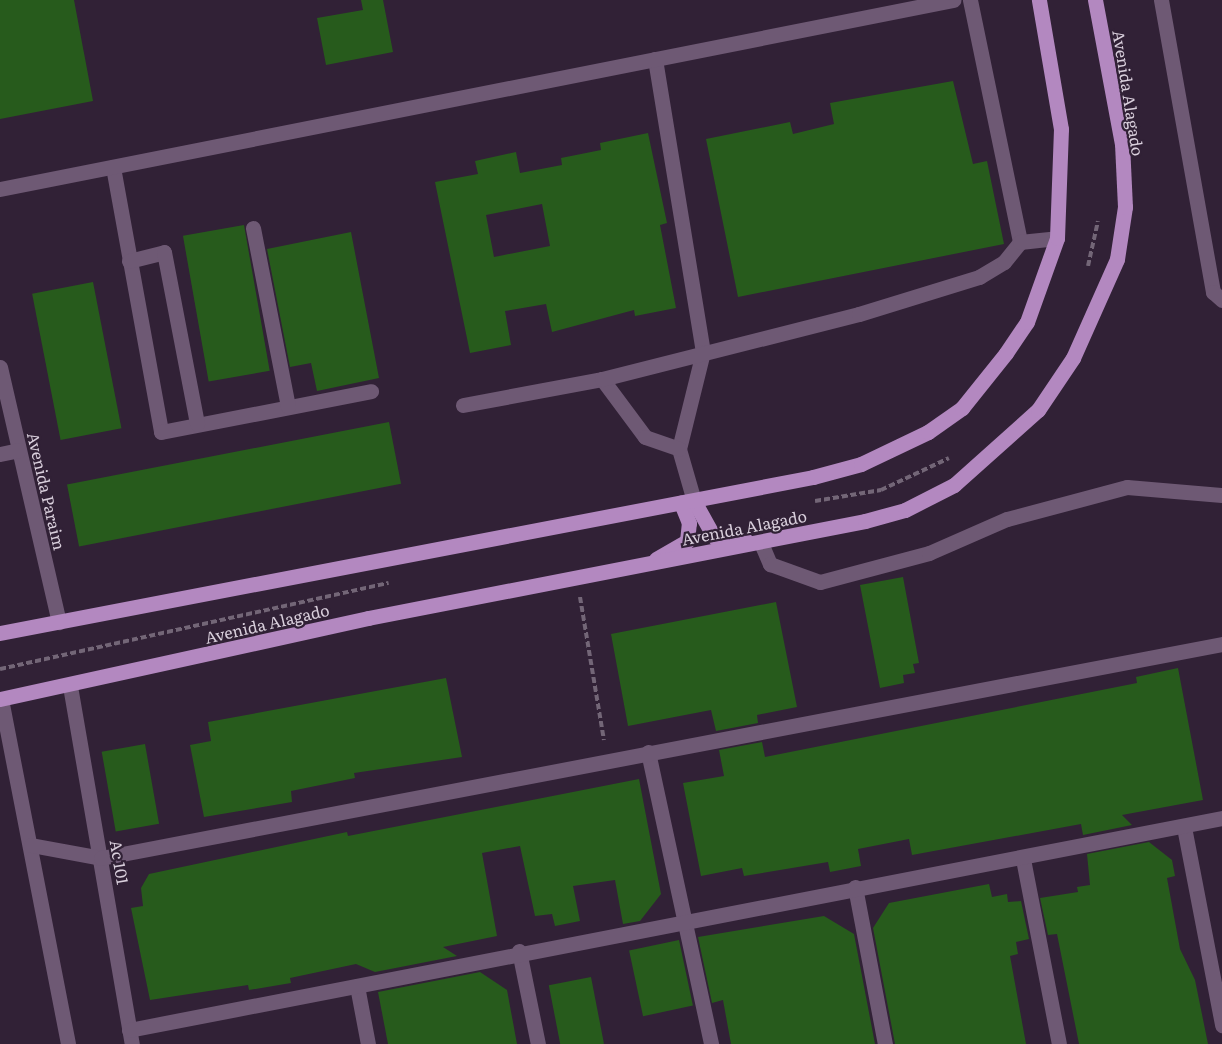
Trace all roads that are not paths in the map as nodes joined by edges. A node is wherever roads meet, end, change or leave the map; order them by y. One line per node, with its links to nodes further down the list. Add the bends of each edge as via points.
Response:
1 (953, 0): 6 (street)
2 (970, 0): 11 (street)
3 (1039, 0): 10 (main road, via 1061,129)
4 (1095, 0): 26 (main road, Avenida Alagado, via 1122,144 1125,207 1114,268 1073,357 1038,410 954,485 905,510)
5 (1161, 0): 13 (street, via 1214,292)
6 (655, 59): 7 (street); 14 (street)
7 (113, 166): 8 (street); 12 (street)
8 (0, 189)
9 (253, 228): 19 (street)
10 (1057, 238): 11 (street); 25 (main road, via 1027,322 962,408 903,446 861,464)
11 (1020, 242): 14 (street, via 1004,262 979,277 859,314)
12 (129, 261): 20 (street, via 161,432); 20 (street, via 164,252)
13 (1222, 300)
14 (703, 352): 16 (street); 21 (street)
15 (0, 367): 22 (street, Avenida Paraim)
16 (602, 379): 18 (street); 21 (street, via 645,438)
17 (371, 391): 19 (street)
18 (463, 405)
19 (288, 407): 20 (street)
20 (197, 424)
21 (679, 448): 25 (street)
22 (19, 450): 23 (street); 28 (street, Avenida Paraim)
23 (0, 454)
24 (1222, 495): 26 (street, via 1127,486 1007,519 929,553 820,582 770,564)
25 (687, 502): 26 (main road, via 714,537); 27 (main road, via 687,541); 28 (main road)
26 (761, 543): 27 (main road, Avenida Alagado)
27 (646, 565): 31 (main road, Avenida Alagado, via 368,618)
28 (59, 622): 29 (main road)
29 (0, 633)
30 (1222, 644): 33 (street)
31 (70, 686): 32 (main road, Avenida Alagado); 37 (street, Ac 101)
32 (0, 699): 36 (street)
33 (648, 752): 37 (street); 40 (street)
34 (1222, 818): 35 (street)
35 (1184, 827): 38 (street); 43 (street)
36 (31, 845): 37 (street); 45 (street)
37 (101, 858): 44 (street, Ac 101)
38 (1023, 859): 39 (street); 50 (street)
39 (855, 888): 40 (street); 49 (street)
40 (687, 919): 41 (street); 48 (street)
41 (519, 951): 42 (street); 47 (street)
42 (357, 986): 44 (street); 46 (street)
43 (1222, 1025)
44 (130, 1037)
45 (68, 1044)
46 (369, 1044)
47 (538, 1044)
48 (711, 1044)
49 (885, 1044)
50 (1059, 1044)

